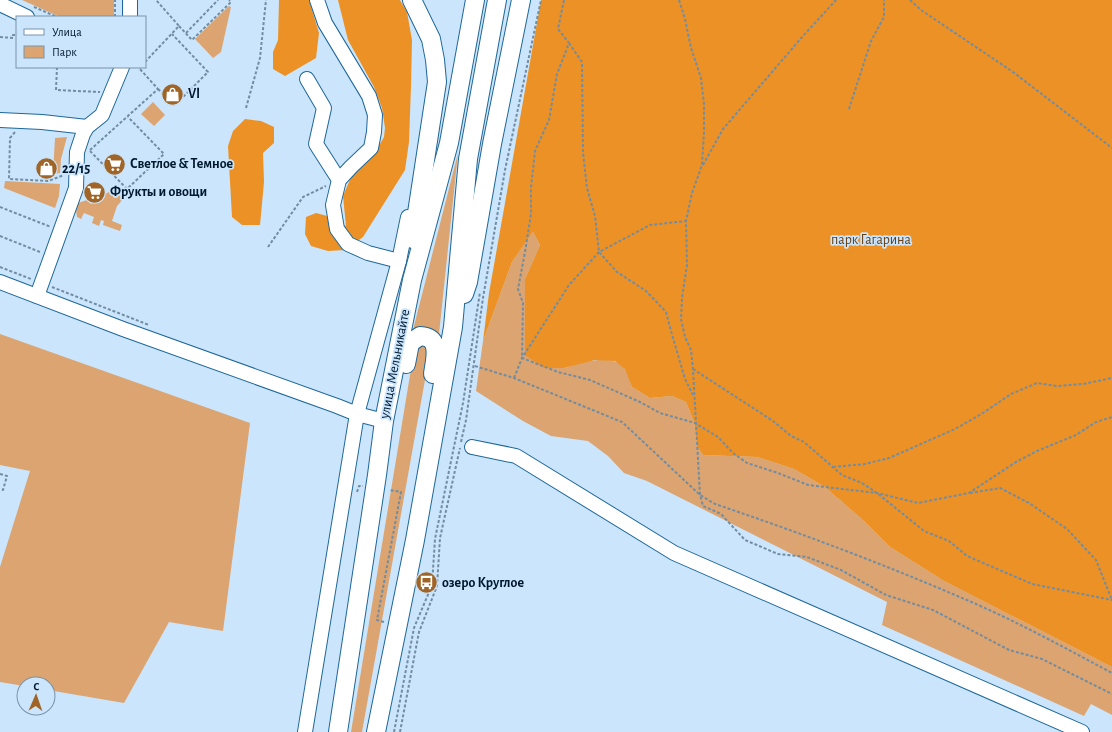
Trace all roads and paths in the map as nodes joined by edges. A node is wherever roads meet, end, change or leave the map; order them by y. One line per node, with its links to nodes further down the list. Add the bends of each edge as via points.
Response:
1 (115, 0): 21 (path)
2 (130, 0): 22 (lane)
3 (156, 0): 23 (path)
4 (218, 0): 24 (path)
5 (229, 0): 24 (path, via 231,2 192,40)
6 (266, 0): 35 (path, via 260,58)
7 (317, 0): 46 (lane, via 325,23 369,96 375,115 371,148)
8 (412, 0): 41 (main road, via 430,39 435,60 437,82)
9 (475, 0): 56 (main road, улица Мельникайте, via 449,143)
10 (497, 0): 61 (main road, via 468,159)
11 (522, 0): 61 (main road, via 492,144 468,282)
12 (541, 0): 63 (path, via 505,170 483,298)
13 (564, 0): 28 (path, via 558,29)
14 (679, 0): 44 (path, via 701,78 704,132)
15 (836, 0): 44 (path, via 723,129)
16 (884, 0): 36 (path, via 884,17 871,41)
17 (910, 0): 42 (path, via 1013,72)
18 (0, 4): 19 (lane)
19 (30, 11): 20 (path)
20 (52, 16)
21 (115, 16)
22 (130, 16)
23 (179, 26): 24 (path); 25 (path)
24 (186, 33)
25 (172, 34): 29 (path); 33 (path, via 208,72 175,105)
26 (16, 35): 27 (path, via 12,38)
27 (0, 37)
28 (569, 43): 52 (path, via 582,62 583,153); 62 (path, via 557,74 548,120 535,151 531,214 518,289 523,303)
29 (146, 61)
30 (57, 68): 34 (path, via 56,90)
31 (122, 68): 34 (lane)
32 (307, 80): 46 (lane, via 324,108 316,144)
33 (158, 89)
34 (111, 92): 39 (lane, via 102,116)
35 (246, 108)
36 (849, 109)
37 (128, 117): 43 (path, via 164,154 127,189)
38 (0, 120): 39 (lane)
39 (87, 127): 59 (lane, via 77,152 76,188)
40 (16, 131): 45 (path, via 10,138 9,179 48,181)
41 (428, 137): 54 (lane); 56 (main road, via 413,236)
42 (1112, 148)
43 (90, 151)
44 (702, 165): 48 (path)
45 (64, 176)
46 (339, 180): 51 (path, via 303,197); 54 (lane, via 333,205 334,214 337,229 348,244 368,253)
47 (0, 207): 49 (path)
48 (686, 221): 52 (path, via 650,225); 64 (path, via 687,266 681,319 691,350)
49 (51, 227)
50 (0, 236): 53 (path)
51 (268, 247)
52 (599, 252): 62 (path, via 569,285); 67 (path, via 617,272 646,291 666,312 685,379)
53 (42, 253)
54 (399, 261): 68 (lane)
55 (0, 267): 59 (path)
56 (412, 280): 70 (main road, улица Мельникайте)
57 (0, 282): 59 (lane)
58 (481, 287): 87 (path, via 463,403 435,539 432,585 414,628)
59 (39, 290): 60 (path); 68 (lane)
60 (151, 326)
61 (453, 327): 72 (main road)
62 (522, 358): 65 (path); 71 (path, via 558,372 590,380 660,413)
63 (475, 366): 65 (path); 88 (path, via 440,538 437,586 419,632)
64 (693, 369): 67 (path); 74 (path, via 773,421 791,436 804,442)
65 (514, 378): 80 (path, via 622,422)
66 (1112, 378): 74 (path, via 1057,386 1037,383 1011,394 955,429 889,458 865,464)
67 (694, 397): 71 (path)
68 (357, 414): 70 (lane); 84 (lane)
69 (1112, 417): 79 (path, via 1096,422 1076,435 1016,462)
70 (384, 421): 76 (main road, улица Мельникайте)
71 (696, 423): 78 (path, via 718,437 747,463 808,485); 80 (path)
72 (433, 438): 76 (main road, via 429,414 436,346 429,338 420,336 410,343 392,436); 86 (main road)
73 (472, 447): 89 (lane, via 516,456 674,553)
74 (832, 467): 78 (path)
75 (0, 474): 77 (path, via 7,476 3,490)
76 (377, 476): 85 (main road, улица Мельникайте)
77 (0, 489)
78 (877, 493): 79 (path, via 918,503); 81 (path, via 924,531 949,541 967,556 1032,584)
79 (969, 493): 81 (path, via 1000,488 1029,503 1067,529 1096,560)
80 (700, 495): 82 (path, via 715,504 866,559 970,601); 83 (path, via 703,506 721,514 745,540 778,554 807,557 841,570 886,595 933,610 1009,650 1042,659)
81 (1112, 600)
82 (1112, 672)
83 (1112, 694)
84 (305, 732)
85 (338, 732)
86 (376, 732)
87 (394, 732)
88 (400, 732)
89 (1082, 732)

